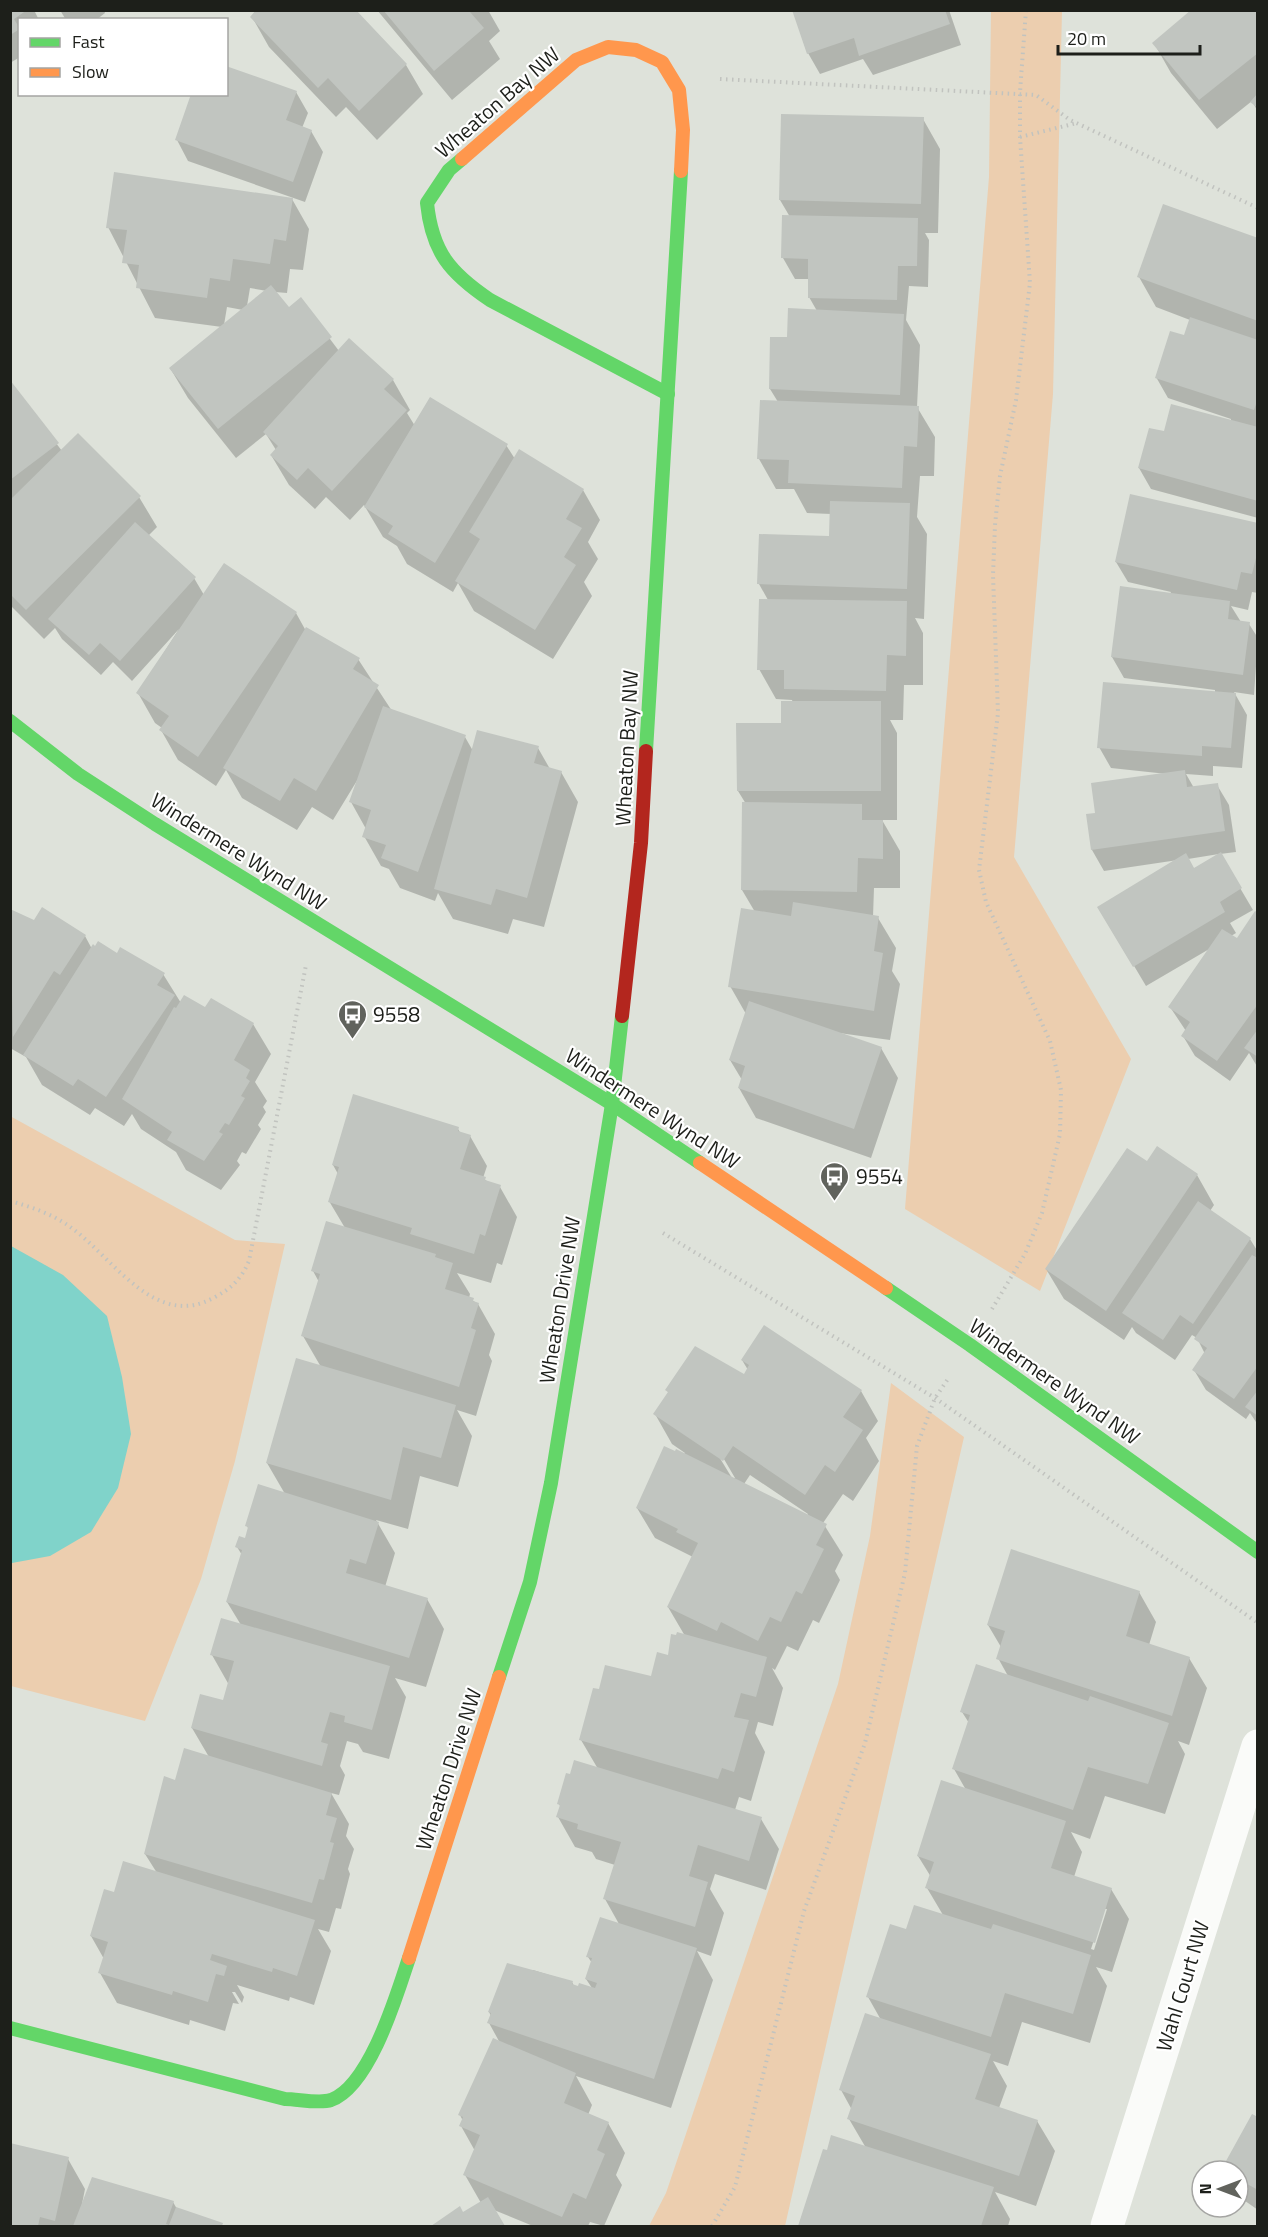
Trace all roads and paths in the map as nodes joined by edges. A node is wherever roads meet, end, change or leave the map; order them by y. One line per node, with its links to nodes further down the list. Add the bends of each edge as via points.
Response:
1 (1026, 10): 3 (path)
2 (679, 90): 3 (path, via 722,79); 7 (street, Wheaton Bay NW, via 683,130); 7 (street, Wheaton Bay NW, via 662,62 636,50 608,47 576,60 449,170 427,203 430,230 444,260 465,283)
3 (1020, 92): 4 (path, via 1036,95); 5 (path)
4 (1077, 123): 5 (path); 6 (path)
5 (1020, 137): 13 (path, via 1030,283 995,525 998,713 980,870 986,902 1050,1041 1061,1090 1060,1134 1042,1213 1025,1254)
6 (1257, 208)
7 (668, 394): 10 (street, Wheaton Bay NW, via 641,843)
8 (10, 721): 9 (street, Windermere Wynd NW, via 78,774)
9 (314, 922): 10 (street, Windermere Wynd NW); 11 (path, via 249,1261 242,1278 208,1301 184,1306 165,1303 148,1297 71,1227)
10 (612, 1104): 13 (street, Windermere Wynd NW); 18 (street, Wheaton Drive NW, via 551,1483 530,1582 392,2010 360,2078 331,2100 285,2098)
11 (10, 1201)
12 (663, 1233): 14 (path)
13 (970, 1346): 14 (path); 15 (street, Windermere Wynd NW)
14 (935, 1398): 16 (path); 19 (path, via 917,1446 905,1573 865,1743 804,1911 735,2187)
15 (1257, 1552)
16 (1257, 1623)
17 (1257, 1746): 20 (street, Wahl Court NW)
18 (10, 2028)
19 (712, 2226)
20 (1107, 2226)

